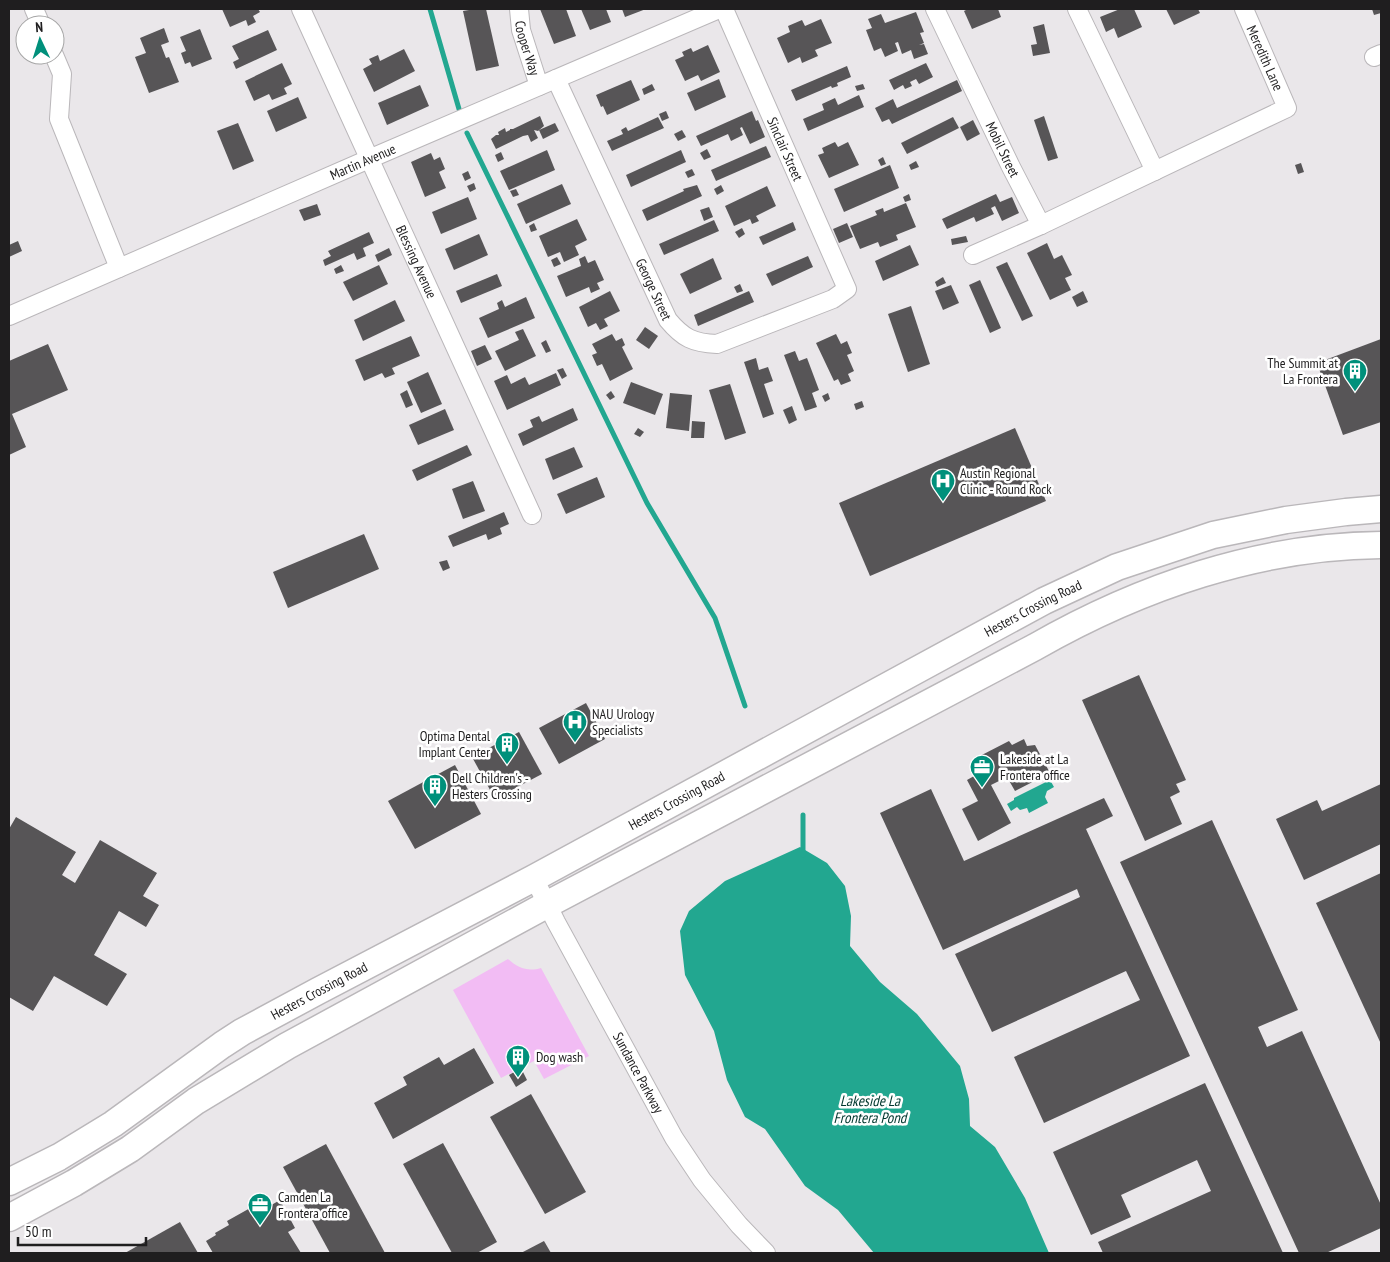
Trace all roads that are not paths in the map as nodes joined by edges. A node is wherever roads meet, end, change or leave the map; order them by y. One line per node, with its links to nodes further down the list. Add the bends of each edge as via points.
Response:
1 (301, 9): 11 (street, Blessing Avenue)
2 (519, 9): 10 (street, Cooper Way, via 521,30)
3 (719, 9): 9 (street, Martin Avenue)
4 (724, 9): 16 (street, Sinclair Street)
5 (935, 9): 13 (street, Mobil Street)
6 (1076, 9): 12 (street)
7 (1244, 9): 12 (street, Meredith Lane, via 1287,108)
8 (58, 65): 15 (street, via 62,74 59,119)
9 (556, 79): 10 (street, Martin Avenue); 16 (street, George Street, via 668,320 677,331 703,344 724,342 833,299)
10 (539, 86): 11 (street, Martin Avenue)
11 (369, 158): 15 (street, Martin Avenue); 19 (street, Blessing Avenue)
12 (1155, 171): 13 (street)
13 (1041, 225): 14 (street)
14 (974, 254)
15 (119, 268): 17 (street, Martin Avenue)
16 (847, 289)
17 (9, 316)
18 (1381, 510): 21 (street, Hesters Crossing Road, via 1286,520 1213,535 1116,567 1044,601)
19 (532, 515)
20 (1381, 545): 22 (street, via 1316,549 1266,557 1198,574 1123,602)
21 (534, 878): 22 (street, Sundance Parkway); 23 (street, Hesters Crossing Road, via 242,1032)
22 (548, 904): 25 (street, via 280,1051 196,1101); 27 (street, Sundance Parkway, via 674,1138 708,1187)
23 (161, 1090): 24 (street, Hesters Crossing Road, via 59,1157); 25 (street, via 156,1112 144,1125 84,1164)
24 (9, 1182)
25 (74, 1183): 26 (street)
26 (9, 1218)
27 (766, 1253)

